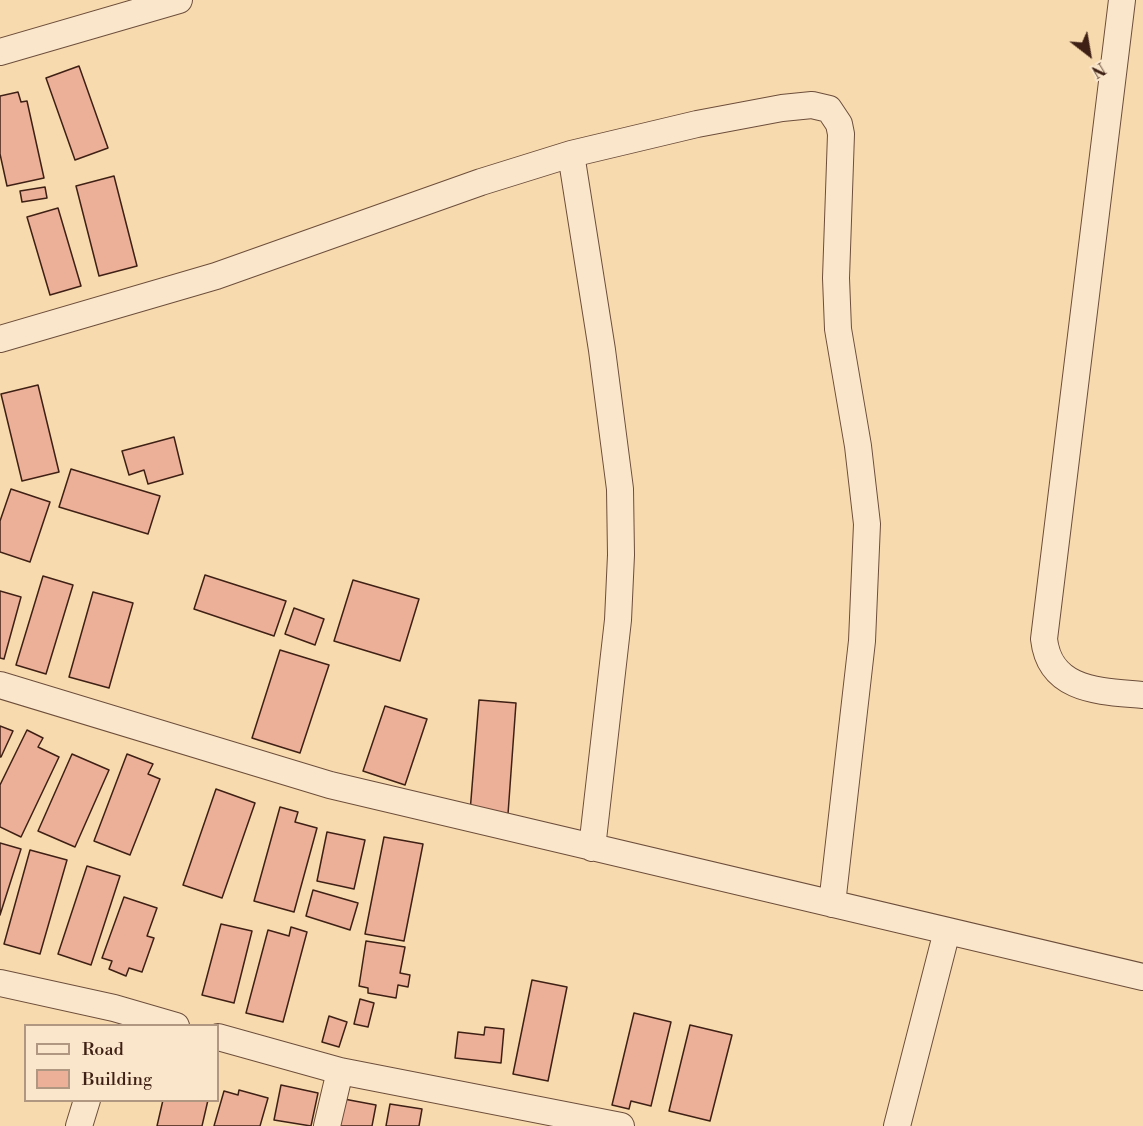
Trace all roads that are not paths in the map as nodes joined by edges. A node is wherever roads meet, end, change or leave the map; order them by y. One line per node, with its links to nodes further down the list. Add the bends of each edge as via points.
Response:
1 (179, 0): 3 (street)
2 (1122, 0): 7 (street, via 1044,639 1048,658 1073,683 1091,690)
3 (0, 52)
4 (571, 154): 5 (street, via 216,276); 8 (street, via 620,489 618,620); 9 (street, via 697,124 792,107 822,105 840,124 837,328 867,524 862,640)
5 (0, 339)
6 (0, 685): 8 (street, via 330,785)
7 (1143, 695)
8 (592, 848): 9 (street)
9 (832, 904): 10 (street)
10 (947, 931): 11 (street); 21 (street)
11 (1143, 977)
12 (0, 983): 13 (street)
13 (111, 1017): 14 (street)
14 (162, 1024)
15 (219, 1037): 16 (street)
16 (340, 1071): 19 (street); 20 (street)
17 (87, 1102): 18 (street)
18 (79, 1126)
19 (327, 1126)
20 (621, 1126)
21 (897, 1126)

